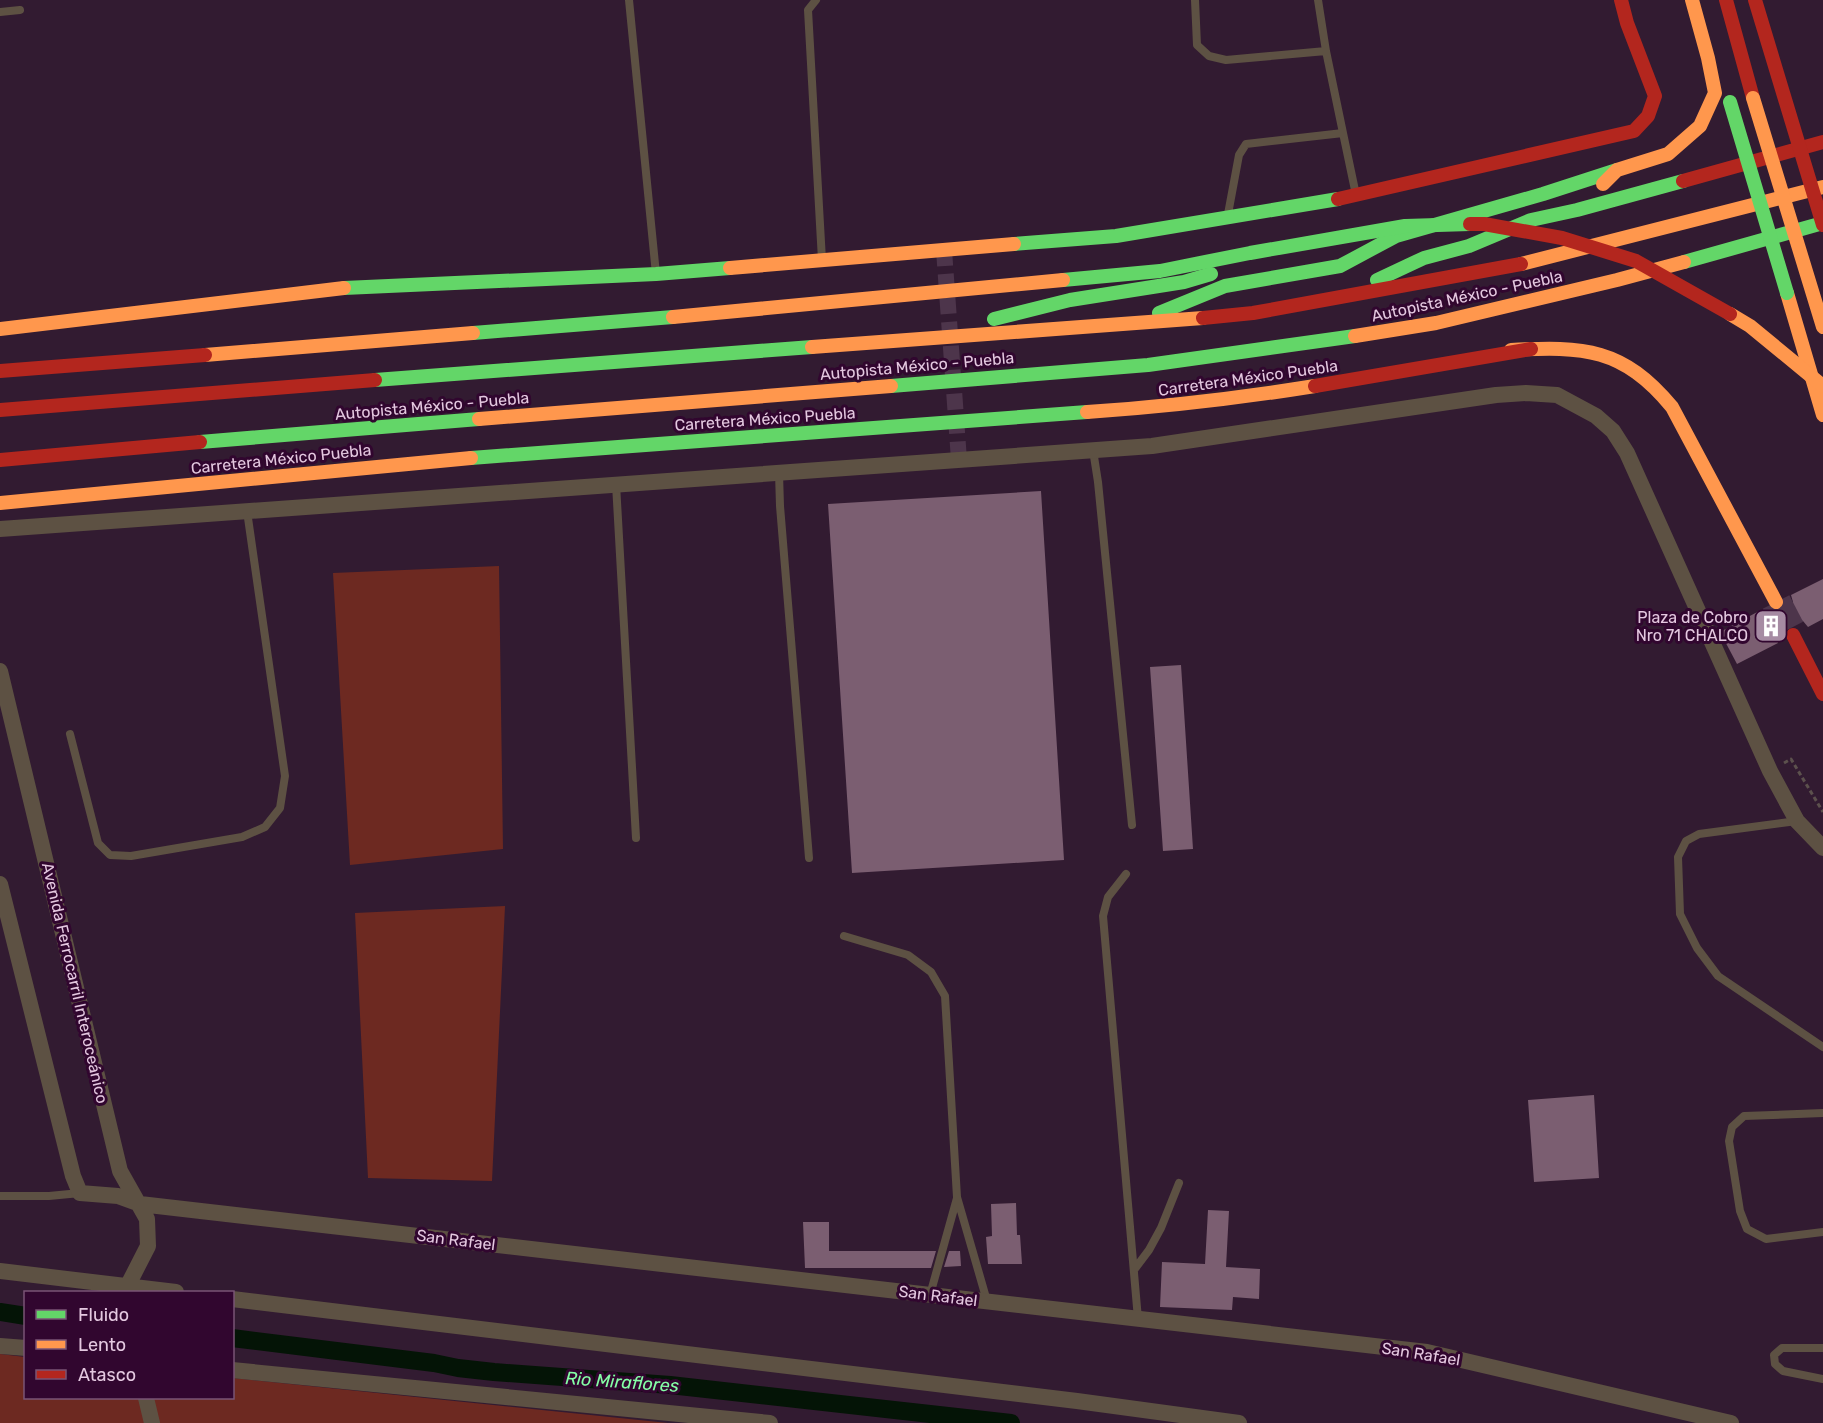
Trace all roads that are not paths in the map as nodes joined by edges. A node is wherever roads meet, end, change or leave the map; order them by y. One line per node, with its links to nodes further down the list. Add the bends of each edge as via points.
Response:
1 (629, 0): 23 (lane)
2 (816, 0): 22 (lane, via 808,10 808,19)
3 (1195, 0): 12 (lane, via 1197,45 1209,56 1226,60)
4 (1318, 0): 12 (lane)
5 (1621, 0): 17 (main road, via 1655,96 1644,124 1634,131)
6 (1692, 0): 15 (main road, via 1714,93 1700,126 1668,154)
7 (1705, 0): 44 (main road, bridge, via 1730,102)
8 (1726, 0): 27 (main road, bridge)
9 (1755, 0): 20 (main road, bridge)
10 (20, 10): 11 (lane)
11 (0, 12)
12 (1326, 51): 13 (lane)
13 (1343, 133): 17 (lane); 19 (lane, via 1246,144 1239,155)
14 (1823, 142): 18 (main road)
15 (1617, 170): 18 (main road); 21 (main road)
16 (1823, 187): 24 (main road, Autopista México - Puebla, via 1536,261)
17 (1356, 196): 19 (main road)
18 (1577, 210): 24 (main road, via 1532,220 1469,246 1424,258)
19 (1227, 218): 22 (main road, via 1116,236)
20 (1823, 224): 25 (main road, Autopista México - Puebla, via 1617,280)
21 (1396, 236): 26 (main road, via 1340,266 1225,286); 29 (main road, via 1239,265 1184,282 1070,300)
22 (822, 260): 23 (main road)
23 (656, 274): 28 (main road, via 349,287)
24 (1340, 297): 26 (main road, Autopista México - Puebla, via 1253,313)
25 (1436, 323): 30 (main road); 34 (main road, Autopista México - Puebla)
26 (1131, 324): 29 (main road, Autopista México - Puebla)
27 (1823, 327)
28 (0, 329)
29 (918, 338): 40 (main road, Autopista México - Puebla)
30 (1366, 349)
31 (1531, 349): 32 (main road); 42 (main road, Carretera México Puebla); 59 (main road, via 1575,349 1616,359 1662,393)
32 (1407, 357)
33 (1280, 360): 34 (main road)
34 (1148, 365): 45 (main road, Autopista México - Puebla)
35 (25, 369): 36 (main road); 38 (main road); 41 (main road, bridge, via 673,317 1160,271 1405,226 1484,224 1562,238 1636,261 1750,326)
36 (0, 371)
37 (1311, 374): 42 (main road)
38 (120, 375)
39 (204, 380): 40 (main road)
40 (311, 386): 43 (main road, Autopista México - Puebla)
41 (1823, 386)
42 (1202, 402): 51 (main road, Carretera México Puebla)
43 (0, 410)
44 (1823, 415)
45 (341, 430): 46 (main road); 48 (main road, Autopista México - Puebla)
46 (287, 447)
47 (1093, 450): 53 (street); 64 (street, via 1152,446 1496,395 1557,395 1579,405 1613,431 1627,453 1770,771); 65 (lane)
48 (2, 460): 49 (main road)
49 (98, 465)
50 (219, 468): 51 (main road)
51 (344, 469): 55 (main road, Carretera México Puebla)
52 (197, 471): 55 (main road)
53 (779, 473): 54 (street); 68 (lane)
54 (616, 484): 57 (street); 66 (lane)
55 (97, 494): 56 (main road, Carretera México Puebla)
56 (0, 503)
57 (247, 511): 58 (street); 63 (lane, via 285,776 280,808 265,827 242,837 131,856 110,855 98,843)
58 (0, 529)
59 (1776, 603)
60 (1793, 635): 62 (main road)
61 (0, 671): 78 (street, Avenida Ferrocarril Interoceánico, via 120,1171)
62 (1823, 694)
63 (70, 734)
64 (1797, 821): 67 (street); 72 (lane, via 1699,834 1686,841 1678,857 1680,914 1697,948 1718,976)
65 (1132, 825)
66 (636, 838)
67 (1823, 848)
68 (809, 858)
69 (1126, 874): 80 (lane, via 1108,897 1103,916)
70 (0, 884): 75 (street)
71 (844, 936): 77 (lane, via 908,955 932,972 945,996)
72 (1823, 1047)
73 (1823, 1113): 79 (lane, via 1744,1116 1732,1127 1729,1141 1740,1211 1747,1229 1766,1239)
74 (1179, 1183): 80 (lane, via 1161,1228)
75 (80, 1193): 76 (lane); 78 (street, San Rafael, via 118,1196)
76 (0, 1196)
77 (957, 1197): 84 (lane); 86 (lane)
78 (140, 1204): 82 (street, Avenida Ferrocarril Interoceánico, via 147,1219 148,1246); 84 (street, San Rafael)
79 (1823, 1232)
80 (1134, 1270): 87 (lane)
81 (0, 1271): 82 (street)
82 (127, 1287): 83 (street)
83 (160, 1291)
84 (930, 1295): 86 (street, San Rafael)
85 (234, 1299): 96 (street)
86 (987, 1301): 87 (street, San Rafael)
87 (1138, 1319): 97 (street, San Rafael, via 1427,1352)
88 (0, 1346): 89 (street)
89 (24, 1348)
90 (1823, 1348): 92 (lane, via 1782,1348 1774,1355 1774,1364 1783,1371)
91 (234, 1370): 95 (street)
92 (1823, 1379)
93 (146, 1399): 94 (street)
94 (152, 1423)
95 (770, 1423)
96 (1239, 1423)
97 (1731, 1423)

